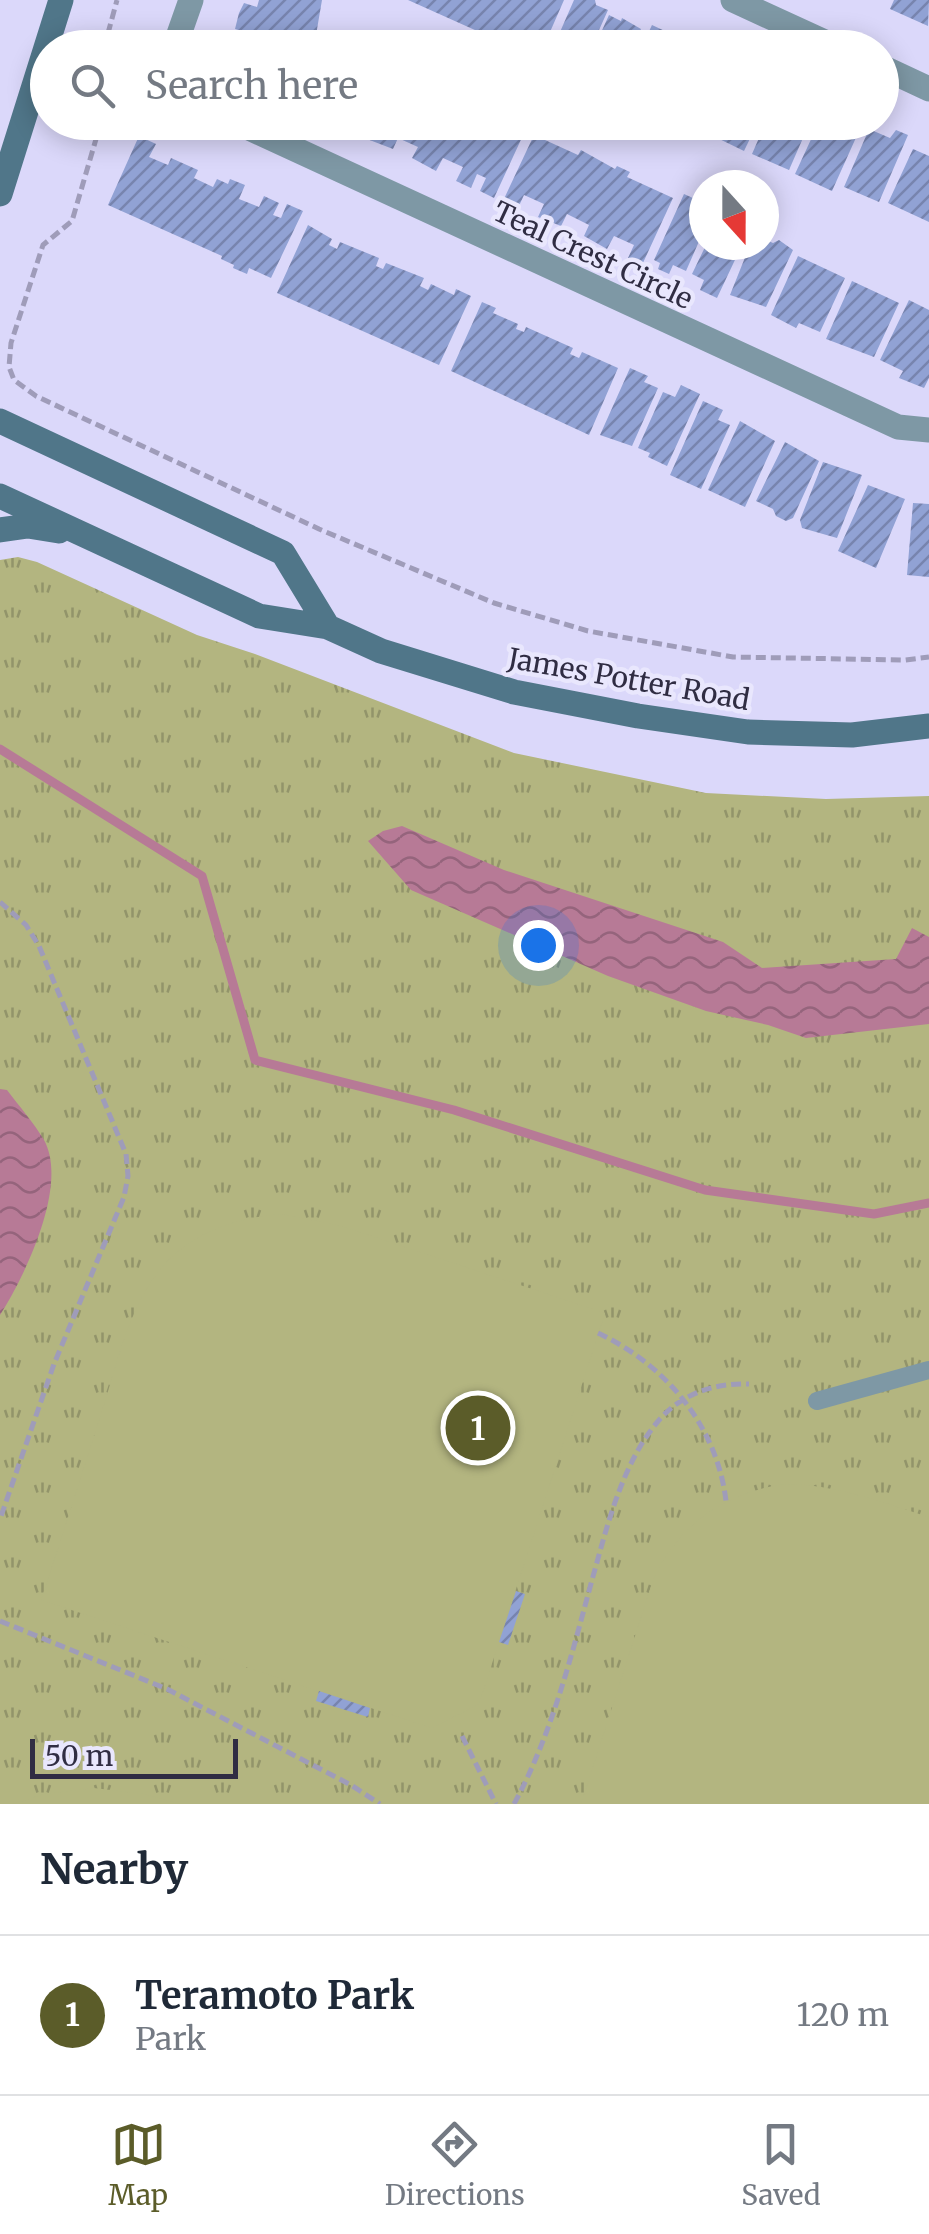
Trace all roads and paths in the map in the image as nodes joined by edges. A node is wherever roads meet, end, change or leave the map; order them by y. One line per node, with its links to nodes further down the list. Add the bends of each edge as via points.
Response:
1 (61, 0): 5 (main road)
2 (118, 0): 6 (path)
3 (191, 0): 7 (street)
4 (733, 0): 8 (street)
5 (52, 30)
6 (109, 30)
7 (180, 30)
8 (799, 30)
9 (899, 75): 10 (street)
10 (929, 89)
11 (30, 99): 14 (main road)
12 (96, 140): 21 (path, via 72,221 43,246 11,343 14,380 36,396 319,529 494,603 588,632 733,657)
13 (275, 140): 16 (street, Teal Crest Circle, via 898,427)
14 (0, 194)
15 (0, 422): 20 (main road, via 283,553)
16 (929, 430)
17 (0, 496): 19 (main road, James Potter Road)
18 (0, 530): 19 (main road, via 28,526)
19 (98, 541): 20 (main road, James Potter Road, via 259,616)
20 (328, 627): 22 (main road, James Potter Road, via 440,671 638,716 748,732 852,735)
21 (929, 657)
22 (929, 726)
23 (0, 902): 30 (path, via 39,946 126,1154 128,1176)
24 (598, 1333): 27 (path, via 640,1357)
25 (929, 1370): 28 (lane)
26 (749, 1384): 27 (path, via 721,1385)
27 (682, 1400): 29 (path, via 711,1441); 35 (path, via 649,1433 620,1490 559,1697)
28 (817, 1401)
29 (726, 1501)
30 (0, 1519)
31 (0, 1621): 33 (path, via 167,1689)
32 (462, 1736): 34 (path)
33 (380, 1804)
34 (496, 1804)
35 (514, 1804)

